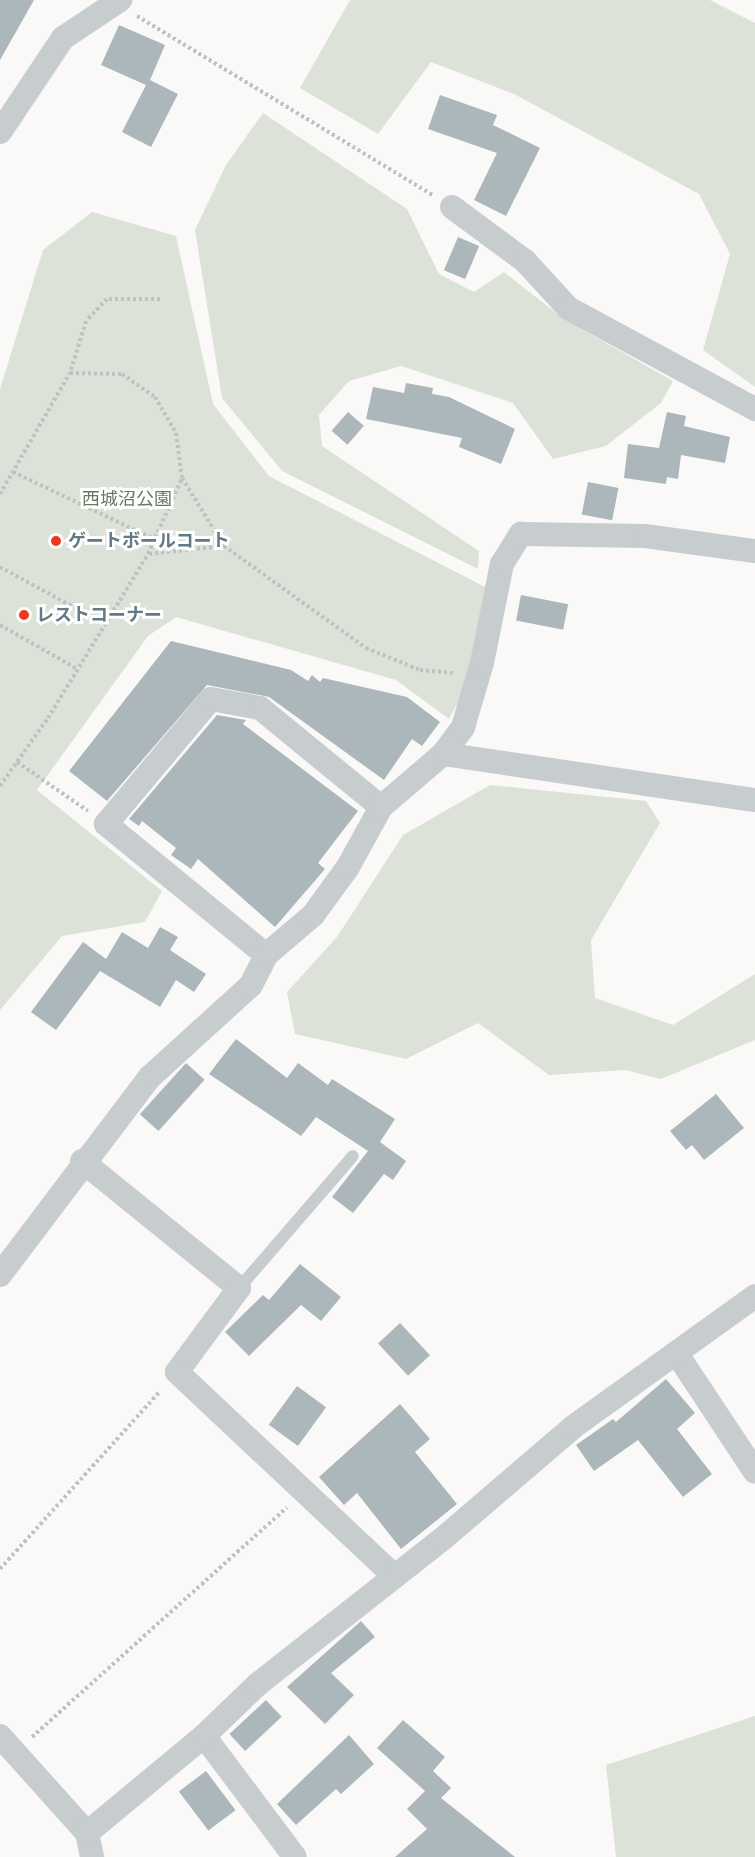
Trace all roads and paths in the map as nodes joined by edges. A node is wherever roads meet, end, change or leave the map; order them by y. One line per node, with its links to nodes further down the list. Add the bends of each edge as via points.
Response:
1 (118, 2): 2 (street, via 63,38); 3 (path)
2 (0, 132)
3 (452, 207): 6 (street, via 525,261 568,308)
4 (160, 299): 5 (path, via 107,299 86,321)
5 (70, 373): 7 (path); 8 (path, via 122,374 155,397 176,433)
6 (755, 409)
7 (13, 472): 9 (path); 10 (path)
8 (182, 478): 10 (path); 11 (path)
9 (0, 494)
10 (154, 539): 13 (path)
11 (224, 546): 13 (path); 18 (path, via 366,648 420,670)
12 (755, 551): 18 (street, via 645,536 521,534 501,564)
13 (148, 554): 15 (path)
14 (0, 567): 15 (path)
15 (105, 624): 17 (path)
16 (0, 625): 17 (path)
17 (77, 669): 20 (path)
18 (479, 675): 19 (street, via 463,727)
19 (443, 754): 22 (street); 23 (street)
20 (17, 762): 21 (path); 24 (path)
21 (0, 786)
22 (755, 800)
23 (381, 807): 24 (street, via 260,708 211,699); 25 (street, via 348,867 314,915)
24 (106, 824): 25 (street)
25 (266, 955): 27 (street, via 250,985 150,1077)
26 (353, 1156): 29 (lane)
27 (82, 1161): 28 (street); 29 (street)
28 (0, 1275)
29 (239, 1288): 32 (street)
30 (755, 1296): 31 (street)
31 (677, 1354): 33 (street); 36 (street, via 573,1427)
32 (177, 1372): 34 (street); 35 (path)
33 (755, 1472)
34 (306, 1490): 36 (street); 38 (path)
35 (0, 1569)
36 (394, 1576): 37 (street, via 266,1676)
37 (204, 1736): 39 (street); 41 (street)
38 (8, 1744): 39 (street)
39 (87, 1833): 40 (street)
40 (92, 1857)
41 (295, 1857)

